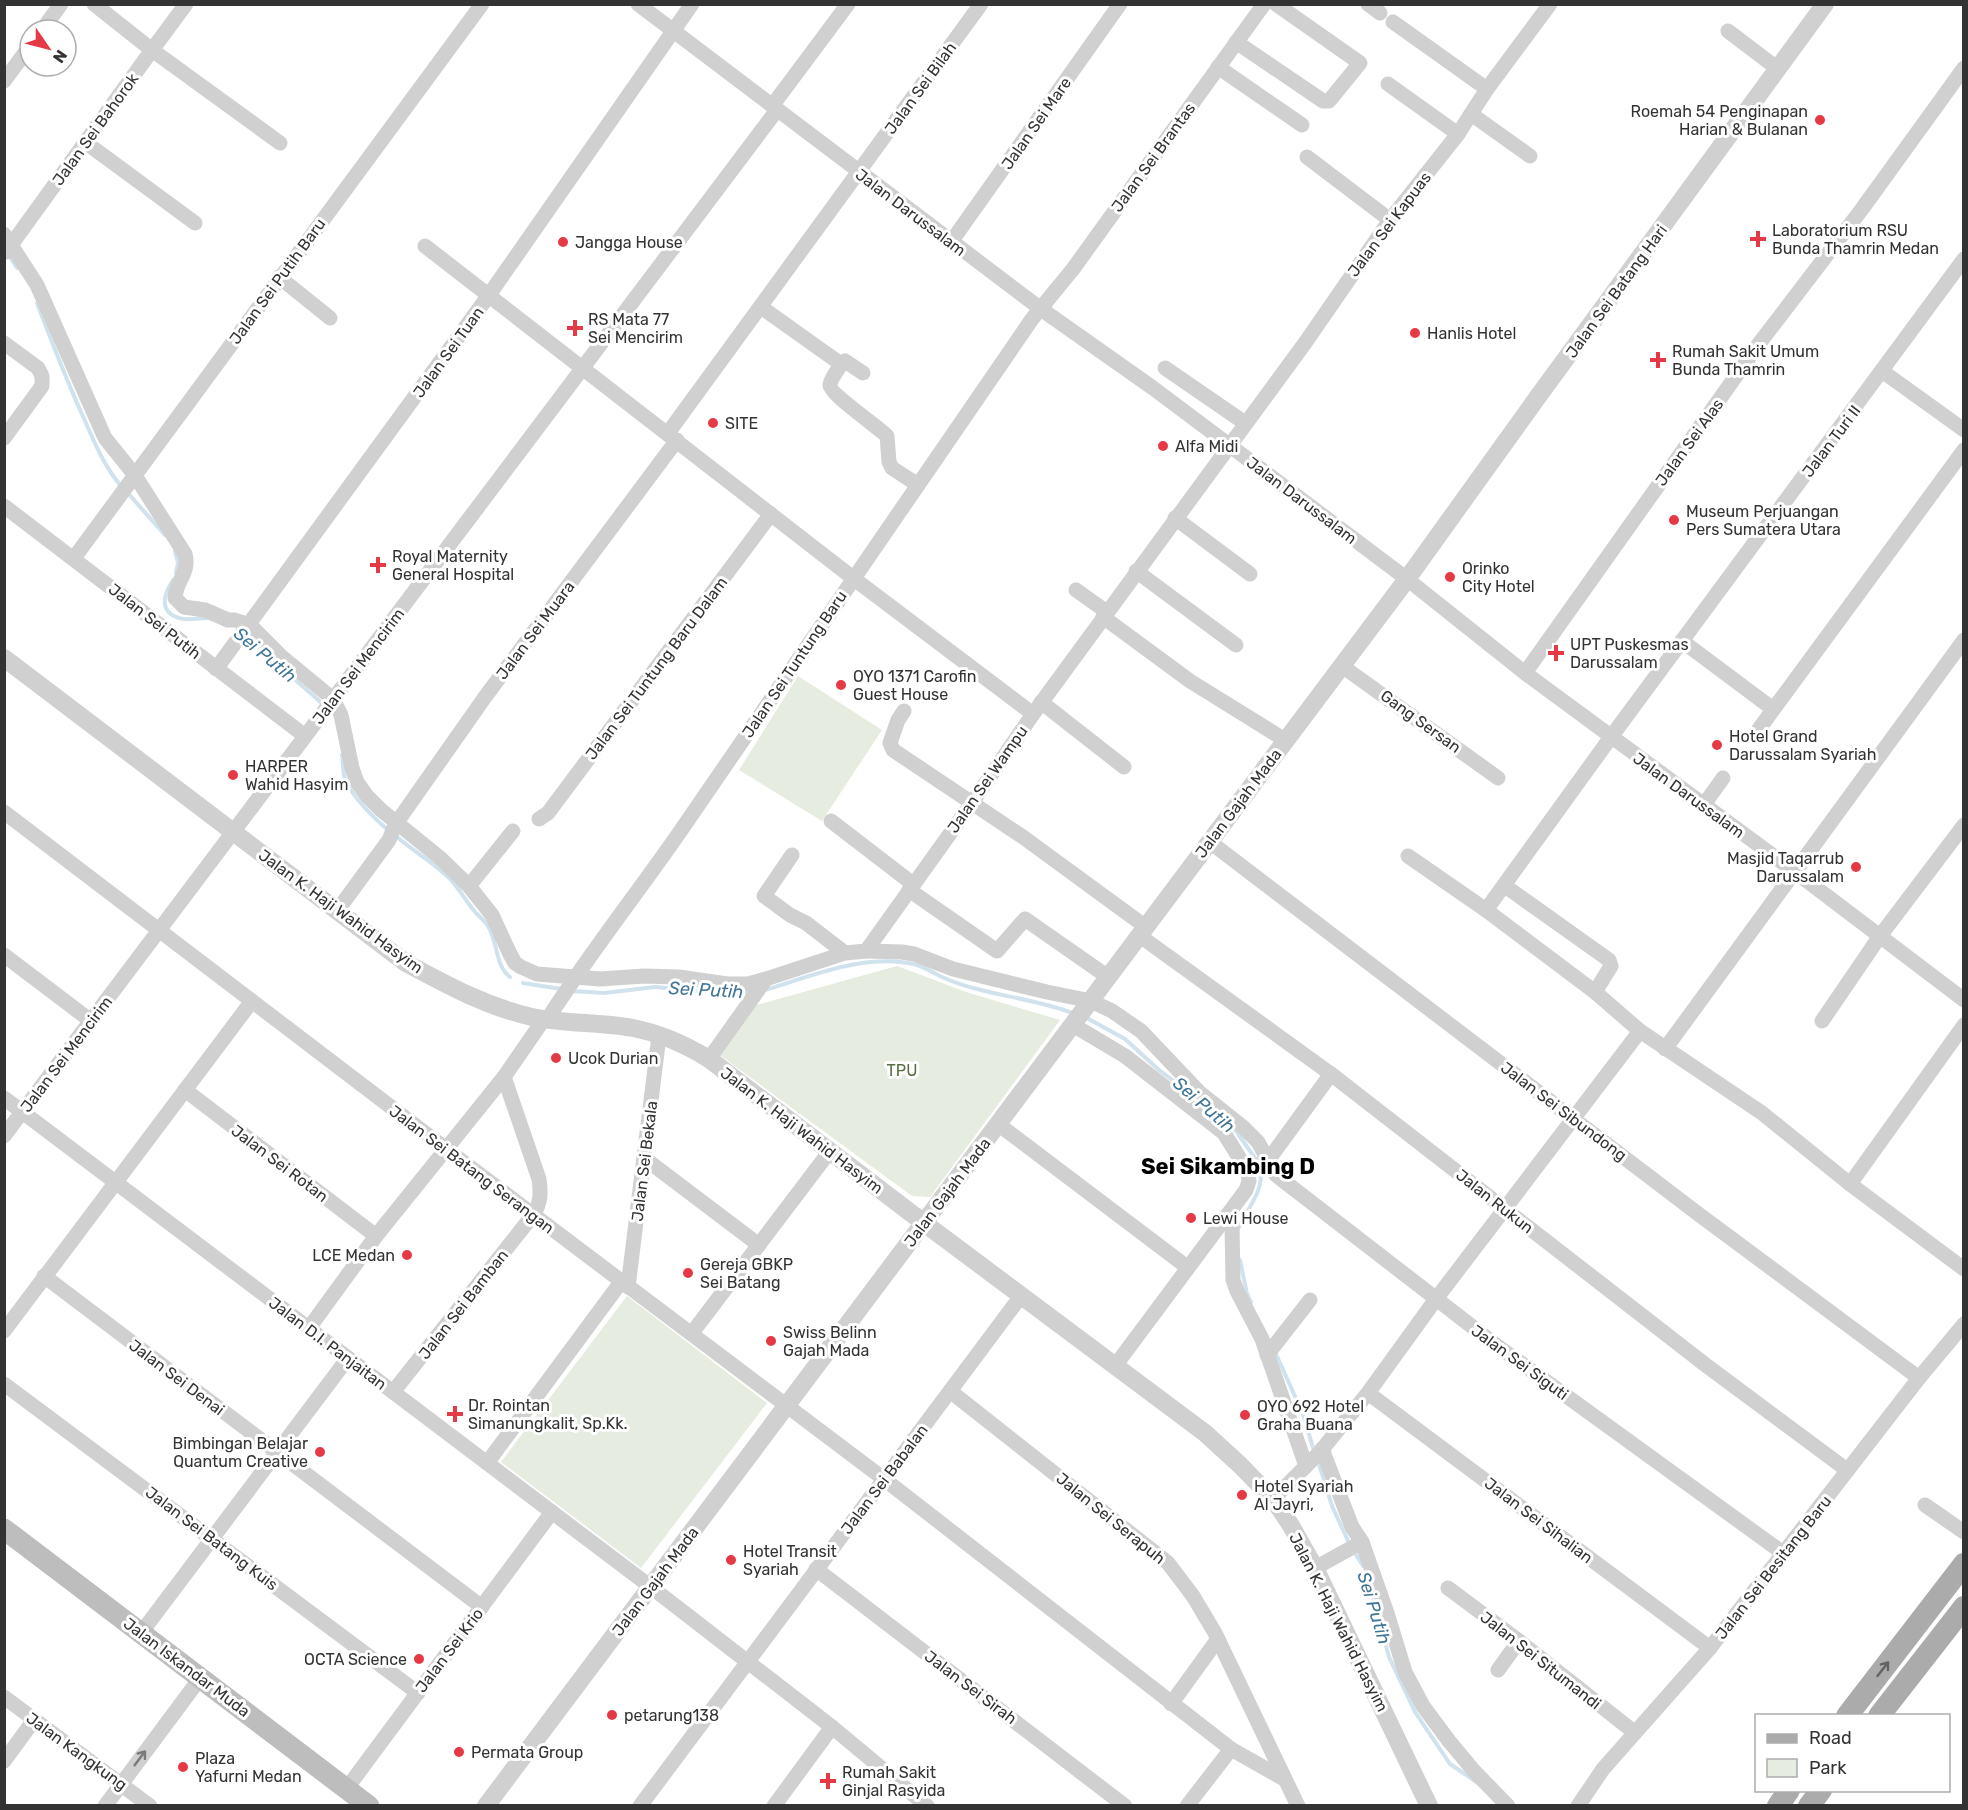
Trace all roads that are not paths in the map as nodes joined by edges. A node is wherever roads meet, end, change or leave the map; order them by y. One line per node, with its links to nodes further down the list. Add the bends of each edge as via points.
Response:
1 (61, 4): 14 (street)
2 (94, 4): 19 (street)
3 (186, 4): 19 (street, Jalan Sei Bahorok)
4 (482, 4): 42 (street, Jalan Sei Putih Baru)
5 (638, 4): 16 (street, Jalan Darussalam)
6 (693, 4): 16 (street, Jalan Sei Tuan)
7 (848, 4): 27 (street, Jalan Sei Mencirim)
8 (981, 4): 35 (street, Jalan Sei Bilah)
9 (1120, 4): 38 (street, Jalan Sei Mare)
10 (1264, 4): 18 (street, Jalan Sei Brantas)
11 (1276, 4): 18 (street, via 1360,63 1329,101 1323,101)
12 (1550, 4): 26 (street, Jalan Sei Kapuas)
13 (1826, 4): 23 (street, Jalan Sei Batang Hari)
14 (51, 18)
15 (1394, 22): 26 (street)
16 (673, 31): 27 (street, Jalan Darussalam); 43 (street, Jalan Sei Tuan)
17 (1728, 31): 23 (street)
18 (1236, 42): 21 (street, Jalan Sei Brantas)
19 (152, 50): 31 (street, Jalan Sei Bahorok); 32 (street)
20 (18, 62): 24 (street)
21 (1218, 67): 29 (street); 45 (street, Jalan Sei Brantas)
22 (1964, 68): 78 (street, Jalan Sei Alas, via 1758,345)
23 (1778, 69): 68 (street, Jalan Sei Batang Hari)
24 (4, 81)
25 (1388, 84): 30 (street)
26 (1487, 90): 28 (street, Jalan Sei Kapuas)
27 (774, 108): 35 (street, Jalan Darussalam); 50 (street, Jalan Sei Mencirim)
28 (1471, 114): 30 (street, Jalan Sei Kapuas); 33 (street)
29 (1302, 125)
30 (1458, 134): 36 (street, Jalan Sei Kapuas)
31 (85, 142): 37 (street); 39 (street, Jalan Sei Bahorok)
32 (280, 142)
33 (1530, 156)
34 (1306, 157): 36 (street)
35 (859, 172): 38 (street, Jalan Darussalam); 44 (street, Jalan Sei Bilah)
36 (1390, 220): 53 (street, Jalan Sei Kapuas)
37 (195, 223)
38 (951, 242): 45 (street, Jalan Darussalam)
39 (8, 245): 59 (street, via 37,285 105,438)
40 (425, 246): 43 (street)
41 (1964, 259): 51 (street, Jalan Turi II)
42 (279, 277): 46 (street); 59 (street, Jalan Sei Putih Baru)
43 (489, 296): 50 (street); 71 (street, Jalan Sei Tuan)
44 (761, 307): 48 (street); 55 (street, Jalan Sei Muara)
45 (1041, 309): 57 (street, Jalan Darussalam); 60 (street, Jalan Sei Tuntung Baru)
46 (330, 318)
47 (4, 342): 56 (street, via 38,368 42,386)
48 (841, 364): 52 (street, via 849,362); 60 (street, via 831,388 887,436 888,462)
49 (1165, 368): 53 (street)
50 (582, 369): 55 (street); 79 (street, Jalan Sei Mencirim)
51 (1882, 370): 54 (street); 73 (street, Jalan Turi II)
52 (863, 373)
53 (1245, 423): 57 (street, Jalan Sei Kapuas)
54 (1964, 430)
55 (672, 437): 62 (street); 95 (street, Jalan Sei Muara)
56 (4, 438)
57 (1229, 445): 63 (street, Jalan Sei Wampu); 68 (street, Jalan Darussalam)
58 (1964, 450): 81 (street)
59 (135, 474): 64 (street, Jalan Sei Putih Baru); 71 (street, via 187,563 175,598 184,607 236,620)
60 (918, 485): 67 (street, Jalan Sei Tuntung Baru)
61 (4, 506): 64 (street, Jalan Sei Putih)
62 (771, 514): 67 (street); 93 (street, Jalan Sei Tuntung Baru Dalam, via 548,813)
63 (1175, 518): 65 (street, Jalan Sei Wampu); 66 (street)
64 (74, 558): 77 (street, Jalan Sei Putih)
65 (1136, 571): 70 (street, Jalan Sei Wampu); 74 (street)
66 (1250, 574)
67 (853, 578): 80 (street); 116 (street, Jalan Sei Tuntung Baru)
68 (1407, 579): 76 (street, Jalan Gajah Mada); 78 (street, Jalan Darussalam)
69 (1076, 590): 70 (street)
70 (1105, 614): 80 (street, Jalan Sei Wampu); 86 (street, via 1190,681)
71 (245, 632): 77 (street, Jalan Sei Tuan); 79 (street, via 282,657)
72 (1964, 640): 102 (street)
73 (1682, 641): 81 (street); 85 (street, Jalan Turi II)
74 (1236, 645)
75 (4, 658): 97 (street, Jalan K. Haji Wahid Hasyim)
76 (1342, 666): 86 (street, Jalan Gajah Mada); 88 (street, Gang Sersan)
77 (216, 669): 84 (street, Jalan Sei Putih)
78 (1525, 674): 85 (street, Jalan Darussalam)
79 (330, 704): 84 (street, Jalan Sei Mencirim); 95 (street, via 341,714 357,782)
80 (1037, 708): 87 (street); 90 (street, Jalan Sei Wampu)
81 (1773, 709): 83 (street)
82 (904, 711): 90 (street, Jalan Rukun, via 891,747)
83 (1759, 729)
84 (305, 736): 97 (street, Jalan Sei Mencirim)
85 (1611, 737): 91 (street, Jalan Darussalam); 104 (street, Jalan Turi II)
86 (1285, 740): 99 (street, Jalan Gajah Mada)
87 (1124, 767)
88 (1498, 778)
89 (1723, 778): 91 (street)
90 (972, 803): 105 (street, Jalan Sei Wampu); 109 (street, Jalan Rukun, via 1023,837)
91 (1703, 806): 102 (street, Jalan Darussalam)
92 (4, 812): 108 (street, Jalan Sei Batang Serangan)
93 (539, 819)
94 (831, 821): 105 (street)
95 (396, 824): 103 (street); 107 (street, Jalan Sei Muara, via 389,840)
96 (1964, 825): 110 (street)
97 (234, 831): 107 (street, Jalan K. Haji Wahid Hasyim); 108 (street, Jalan Sei Mencirim)
98 (513, 831): 103 (street)
99 (1210, 842): 109 (street, Jalan Gajah Mada); 135 (street, Jalan Sei Sibundong)
100 (792, 855): 112 (street, via 764,896)
101 (1408, 856): 106 (street)
102 (1794, 871): 110 (street, Jalan Darussalam); 128 (street)
103 (469, 886): 116 (street, via 492,915 515,963)
104 (1505, 886): 106 (street, Jalan Turi II); 117 (street, via 1609,960 1611,966)
105 (911, 887): 111 (street, Jalan Sei Wampu); 114 (street, via 997,951 1025,919)
106 (1486, 910): 117 (street)
107 (337, 912): 121 (street, Jalan K. Haji Wahid Hasyim, via 406,963 439,981 487,1003)
108 (160, 930): 119 (street, Jalan Sei Batang Serangan); 122 (street, Jalan Sei Mencirim)
109 (1143, 931): 114 (street, Jalan Gajah Mada); 130 (street, Jalan Rukun)
110 (1880, 936): 118 (street, Jalan Darussalam); 123 (street)
111 (866, 951): 112 (street); 120 (street, via 914,954 953,969)
112 (845, 953): 115 (street)
113 (4, 955): 122 (street)
114 (1108, 977): 120 (street, Jalan Gajah Mada)
115 (764, 982): 116 (street, via 727,984 644,976); 129 (street)
116 (569, 986): 121 (street, Jalan Sei Tuntung Baru)
117 (1594, 992): 126 (street)
118 (1964, 1000)
119 (252, 1001): 132 (street); 138 (street, Jalan Sei Batang Serangan)
120 (1090, 1002): 124 (street, Jalan Gajah Mada); 141 (street, via 1112,1011 1141,1031 1199,1092 1251,1134 1258,1142)
121 (546, 1019): 127 (street, Jalan K. Haji Wahid Hasyim, via 634,1028); 131 (street, Jalan Sei Tuntung Baru)
122 (91, 1021): 134 (street, Jalan Sei Mencirim)
123 (1822, 1021)
124 (1074, 1023): 136 (street, Jalan Gajah Mada); 141 (street, via 1125,1056 1224,1133)
125 (1964, 1025): 143 (street)
126 (1640, 1031): 128 (street); 135 (street)
127 (659, 1036): 129 (street, Jalan K. Haji Wahid Hasyim); 140 (street, Jalan Sei Bekala)
128 (1665, 1049): 143 (street, via 1762,1113)
129 (709, 1059): 139 (street, Jalan K. Haji Wahid Hasyim)
130 (1331, 1074): 141 (street); 144 (street, Jalan Rukun)
131 (504, 1077): 138 (street, Jalan Sei Tuntung Baru); 145 (street, via 539,1179 540,1203)
132 (184, 1090): 142 (street); 148 (street, Jalan Sei Rotan)
133 (4, 1098): 134 (street, Jalan D.I. Panjaitan)
134 (23, 1112): 137 (street, Jalan Sei Mencirim); 142 (street, Jalan D.I. Panjaitan)
135 (1574, 1119): 144 (street); 164 (street, Jalan Sei Sibundong)
136 (998, 1124): 147 (street, Jalan Gajah Mada); 150 (street)
137 (4, 1136)
138 (446, 1149): 145 (street, Jalan Sei Batang Serangan); 148 (street, Jalan Sei Tuntung Baru)
139 (830, 1151): 147 (street, Jalan K. Haji Wahid Hasyim); 149 (street)
140 (644, 1158): 149 (street); 153 (street, Jalan Sei Bekala)
141 (1259, 1166): 146 (street); 155 (street, Jalan Sei Siguti, via 1272,1169)
142 (115, 1182): 152 (street); 158 (street, Jalan D.I. Panjaitan)
143 (1850, 1184): 151 (street)
144 (1505, 1209): 155 (street); 173 (street, Jalan Rukun)
145 (533, 1215): 153 (street, Jalan Sei Batang Serangan); 167 (street, Jalan Sei Bamban)
146 (1227, 1216): 150 (street); 161 (street, via 1232,1227 1233,1280)
147 (924, 1223): 154 (street, Jalan K. Haji Wahid Hasyim); 169 (street, Jalan Gajah Mada)
148 (376, 1236): 158 (street, Jalan Sei Tuntung Baru)
149 (759, 1245): 160 (street)
150 (1187, 1267): 163 (street)
151 (1964, 1269)
152 (44, 1276): 159 (street); 170 (street, Jalan Sei Denai)
153 (625, 1284): 160 (street, Jalan Sei Batang Serangan); 172 (street, Jalan Sei Bekala)
154 (1021, 1296): 163 (street, Jalan K. Haji Wahid Hasyim); 166 (street, Jalan Sei Babalan)
155 (1436, 1299): 168 (street); 183 (street, Jalan Sei Siguti)
156 (1310, 1300): 161 (street)
157 (1964, 1324): 164 (street, Jalan Sei Besitang Baru)
158 (309, 1329): 162 (street, Jalan D.I. Panjaitan)
159 (4, 1331)
160 (692, 1333): 169 (street, Jalan Sei Batang Serangan)
161 (1270, 1350): 171 (street)
162 (348, 1358): 167 (street, Jalan D.I. Panjaitan); 170 (street)
163 (1115, 1366): 175 (street, Jalan K. Haji Wahid Hasyim, via 1205,1433)
164 (1919, 1378): 173 (street, Jalan Sei Besitang Baru)
165 (4, 1384): 180 (street, Jalan Sei Batang Kuis)
166 (950, 1391): 174 (street, Jalan Sei Babalan); 193 (street, Jalan Sei Serapuh, via 1168,1563)
167 (393, 1392): 172 (street, Jalan D.I. Panjaitan)
168 (1368, 1393): 171 (street); 195 (street, Jalan Sei Sihalian)
169 (787, 1406): 174 (street, Jalan Sei Batang Serangan); 187 (street, Jalan Gajah Mada)
170 (277, 1453): 180 (street); 190 (street, Jalan Sei Denai)
171 (1314, 1457): 175 (street); 182 (street, via 1352,1527)
172 (487, 1463): 177 (street, Jalan D.I. Panjaitan)
173 (1847, 1470): 183 (street, Jalan Sei Besitang Baru)
174 (884, 1479): 186 (street, Jalan Sei Babalan); 201 (street, Jalan Sei Batang Serangan)
175 (1273, 1499): 185 (street, Jalan K. Haji Wahid Hasyim)
176 (1924, 1505): 179 (street)
177 (552, 1512): 187 (street, Jalan D.I. Panjaitan); 190 (street, Jalan Sei Krio)
178 (4, 1529): 192 (main road, Jalan Iskandar Muda)
179 (1964, 1532)
180 (213, 1539): 192 (street); 199 (street, Jalan Sei Batang Kuis)
181 (4, 1546): 198 (main road, Jalan Iskandar Muda)
182 (1354, 1546): 185 (street); 225 (street, via 1387,1612 1405,1672 1423,1706)
183 (1783, 1553): 195 (street, Jalan Sei Besitang Baru)
184 (1964, 1564): 189 (main road)
185 (1315, 1568): 224 (street, Jalan K. Haji Wahid Hasyim)
186 (816, 1569): 196 (street, Jalan Sei Babalan); 221 (street, Jalan Sei Sirah)
187 (651, 1587): 196 (street, Jalan D.I. Panjaitan); 218 (street, Jalan Gajah Mada)
188 (1448, 1588): 194 (street, Jalan Sei Situmandi)
189 (1955, 1595): 202 (main road, one-way to 189)
190 (482, 1607): 199 (street, Jalan Sei Krio)
191 (1964, 1607): 203 (main road)
192 (141, 1633): 198 (main road, Jalan Iskandar Muda)
193 (1218, 1639): 201 (street); 209 (street, Jalan Sei Serapuh)
194 (1519, 1641): 197 (street); 206 (street, Jalan Sei Situmandi)
195 (1710, 1648): 206 (street, Jalan Sei Besitang Baru)
196 (747, 1662): 205 (street, Jalan D.I. Panjaitan); 219 (street, Jalan Sei Babalan)
197 (1498, 1670)
198 (196, 1683): 210 (street, one-way to 198); 213 (main road, Jalan Iskandar Muda)
199 (418, 1693): 213 (street, Jalan Sei Krio)
200 (4, 1697): 204 (street, Jalan Kangkung)
201 (1171, 1704): 207 (street, Jalan Sei Batang Serangan)
202 (1849, 1714)
203 (1881, 1714)
204 (34, 1720): 208 (street); 210 (street, Jalan Kangkung)
205 (832, 1727): 214 (street, Jalan D.I. Panjaitan); 220 (street)
206 (1634, 1732): 226 (street, Jalan Sei Besitang Baru)
207 (1231, 1749): 209 (street, Jalan Sei Batang Serangan); 222 (street)
208 (4, 1761)
209 (1284, 1779): 223 (street, Jalan Sei Serapuh)
210 (121, 1783): 215 (street); 216 (street, Jalan Kangkung)
211 (1788, 1792): 227 (main road)
212 (1820, 1792): 228 (main road)
213 (346, 1797): 217 (main road, Jalan Iskandar Muda)
214 (920, 1804)
215 (105, 1806)
216 (150, 1806)
217 (369, 1806)
218 (486, 1806)
219 (640, 1806)
220 (774, 1806)
221 (1125, 1806)
222 (1187, 1806)
223 (1298, 1806)
224 (1429, 1806)
225 (1508, 1806)
226 (1578, 1806)
227 (1778, 1806)
228 (1809, 1806)

